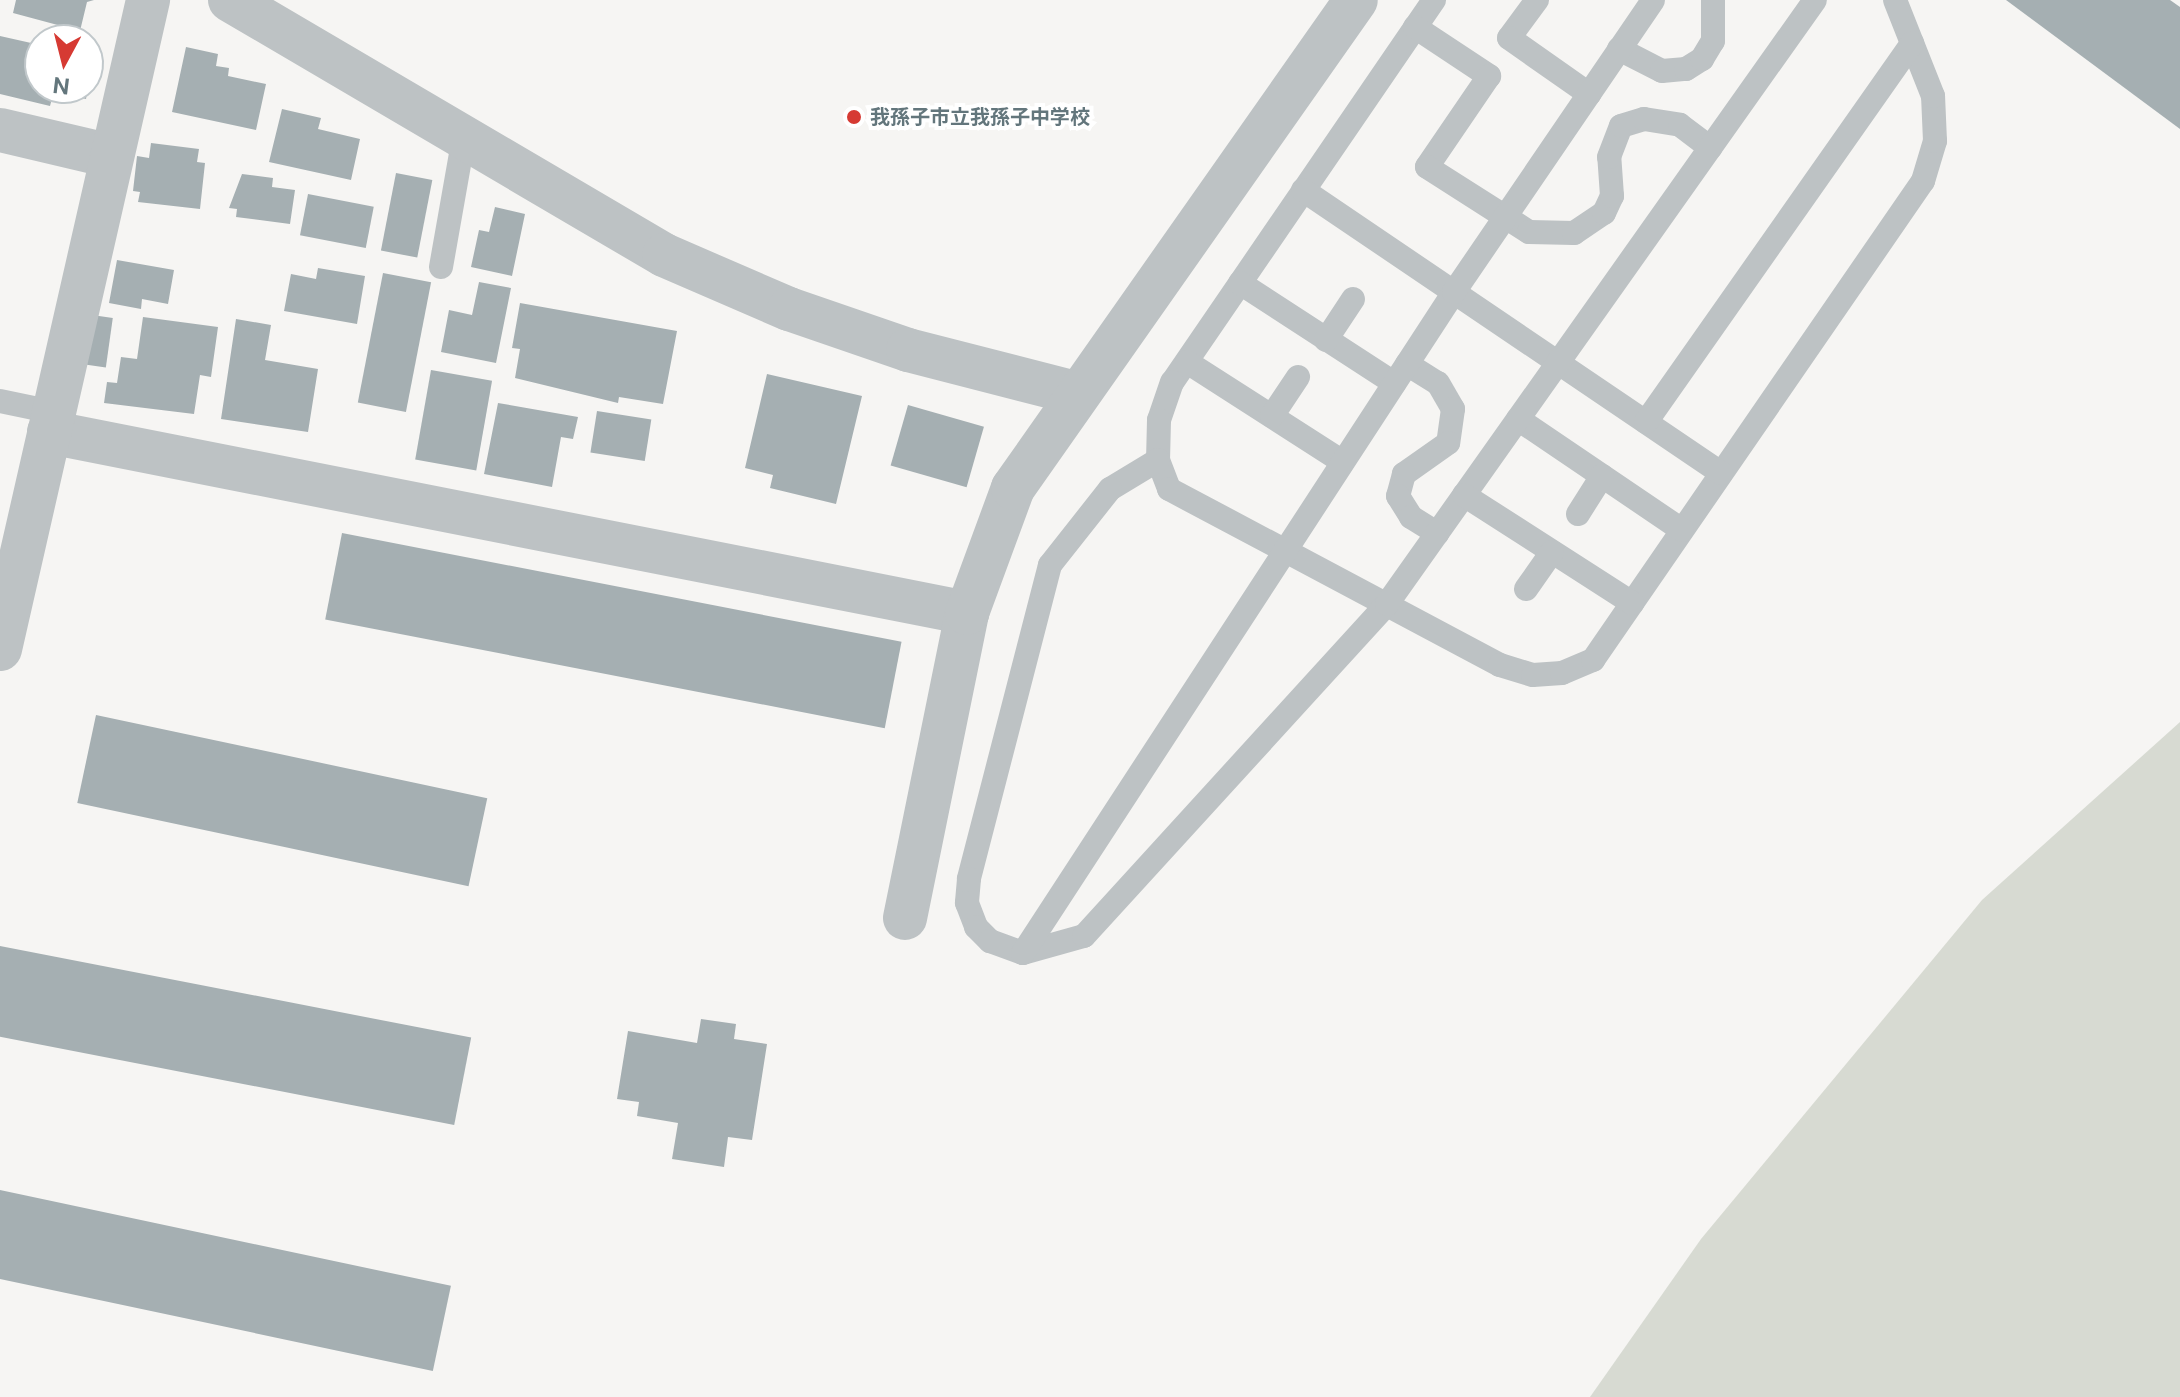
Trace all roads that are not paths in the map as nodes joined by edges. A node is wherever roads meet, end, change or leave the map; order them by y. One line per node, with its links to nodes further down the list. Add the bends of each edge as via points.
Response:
1 (148, 0): 17 (street)
2 (230, 0): 15 (street)
3 (1356, 0): 29 (street)
4 (1434, 0): 10 (lane)
5 (1537, 0): 13 (lane, via 1509,38)
6 (1653, 0): 12 (lane)
7 (1713, 0): 12 (lane, via 1713,41 1702,59 1686,69 1662,71)
8 (1815, 0): 16 (lane)
9 (1895, 0): 11 (lane)
10 (1415, 27): 18 (lane); 19 (lane, via 1489,76 1427,167)
11 (1912, 43): 34 (lane); 37 (lane, via 1933,96 1935,141 1923,181)
12 (1619, 49): 13 (lane)
13 (1589, 94): 19 (lane)
14 (0, 130): 17 (street)
15 (464, 137): 20 (lane); 29 (street, via 664,255 789,309 908,350)
16 (1710, 148): 19 (lane, via 1680,125 1621,126 1613,142 1612,196 1597,220 1560,237 1539,235); 26 (lane)
17 (111, 156): 33 (street)
18 (1303, 190): 21 (lane); 22 (lane)
19 (1504, 219): 22 (lane)
20 (441, 267)
21 (1240, 283): 24 (lane); 25 (lane)
22 (1454, 292): 26 (lane); 27 (lane)
23 (1353, 299): 24 (lane)
24 (1326, 340): 27 (lane)
25 (1187, 362): 31 (lane); 35 (lane, via 1159,420)
26 (1558, 362): 32 (lane); 34 (lane)
27 (1401, 373): 36 (lane); 42 (lane, via 1438,383 1453,409 1448,443 1404,474 1398,496 1411,517)
28 (1298, 377): 31 (lane)
29 (1076, 393): 48 (street, via 1013,488)
30 (0, 401): 33 (lane)
31 (1272, 416): 36 (lane)
32 (1518, 419): 38 (lane); 39 (lane)
33 (51, 422): 48 (street); 49 (street)
34 (1646, 422): 37 (lane)
35 (1158, 460): 43 (lane, via 1169,489); 51 (lane, via 1110,489 1050,565 967,903 976,927 990,941)
36 (1343, 462): 43 (lane)
37 (1721, 473): 41 (lane)
38 (1602, 476): 40 (lane); 41 (lane)
39 (1464, 495): 42 (lane); 44 (lane)
40 (1578, 514)
41 (1682, 530): 46 (lane)
42 (1437, 533): 47 (lane)
43 (1285, 551): 47 (lane); 51 (lane)
44 (1552, 552): 45 (lane); 46 (lane)
45 (1526, 589)
46 (1632, 603): 47 (lane, via 1593,660 1562,673 1533,675 1500,665)
47 (1387, 604): 51 (lane, via 1084,936)
48 (967, 613): 50 (street)
49 (1, 641)
50 (905, 918)
51 (1023, 953)

